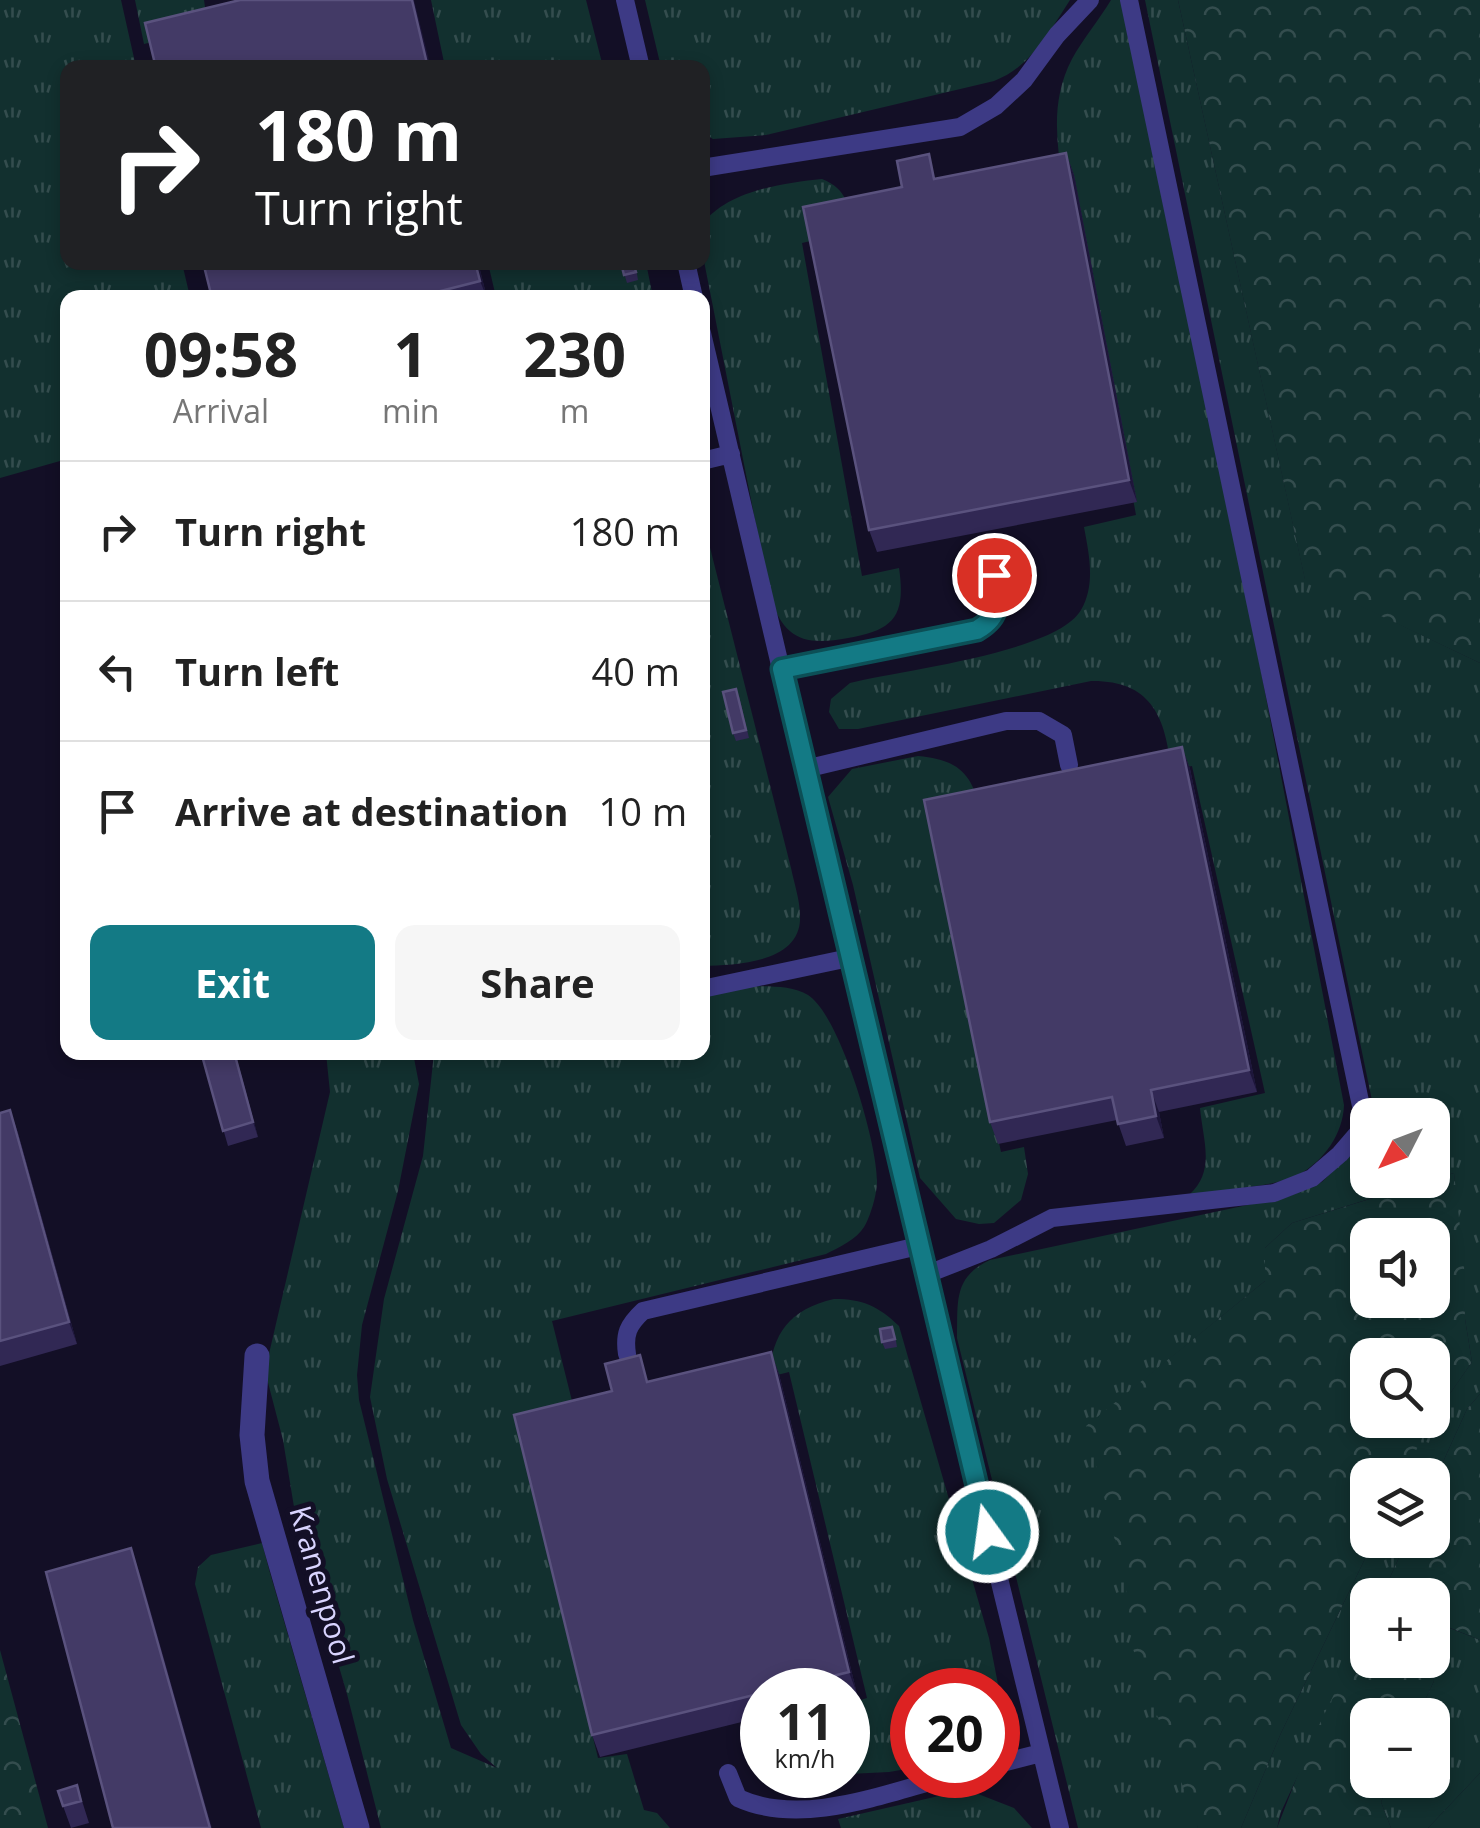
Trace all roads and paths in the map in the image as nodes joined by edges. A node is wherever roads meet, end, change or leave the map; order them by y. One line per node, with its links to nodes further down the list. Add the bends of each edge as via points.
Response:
1 (625, 0): 4 (lane)
2 (1090, 0): 5 (lane, via 1024,80 960,127)
3 (1129, 0): 16 (lane, via 1365,1125 1312,1178 1274,1193 1052,1218)
4 (639, 60)
5 (710, 167)
6 (710, 369): 7 (lane)
7 (731, 454): 8 (lane); 10 (lane)
8 (710, 459)
9 (994, 575): 10 (lane, via 998,611 977,630)
10 (782, 669): 12 (lane)
11 (1069, 764): 12 (lane, via 1064,735 1039,722 1006,721)
12 (805, 769): 13 (lane)
13 (849, 958): 14 (lane); 15 (lane)
14 (710, 987)
15 (918, 1246): 16 (lane); 17 (lane, via 643,1311 624,1337)
16 (925, 1275): 19 (lane)
17 (627, 1354)
18 (256, 1356): 24 (street, Kranenpool, via 257,1481)
19 (1041, 1753): 20 (lane); 25 (lane)
20 (1020, 1758)
21 (728, 1773): 23 (lane, via 738,1798)
22 (890, 1796): 23 (lane)
23 (818, 1820)
24 (357, 1828)
25 (1060, 1828)

